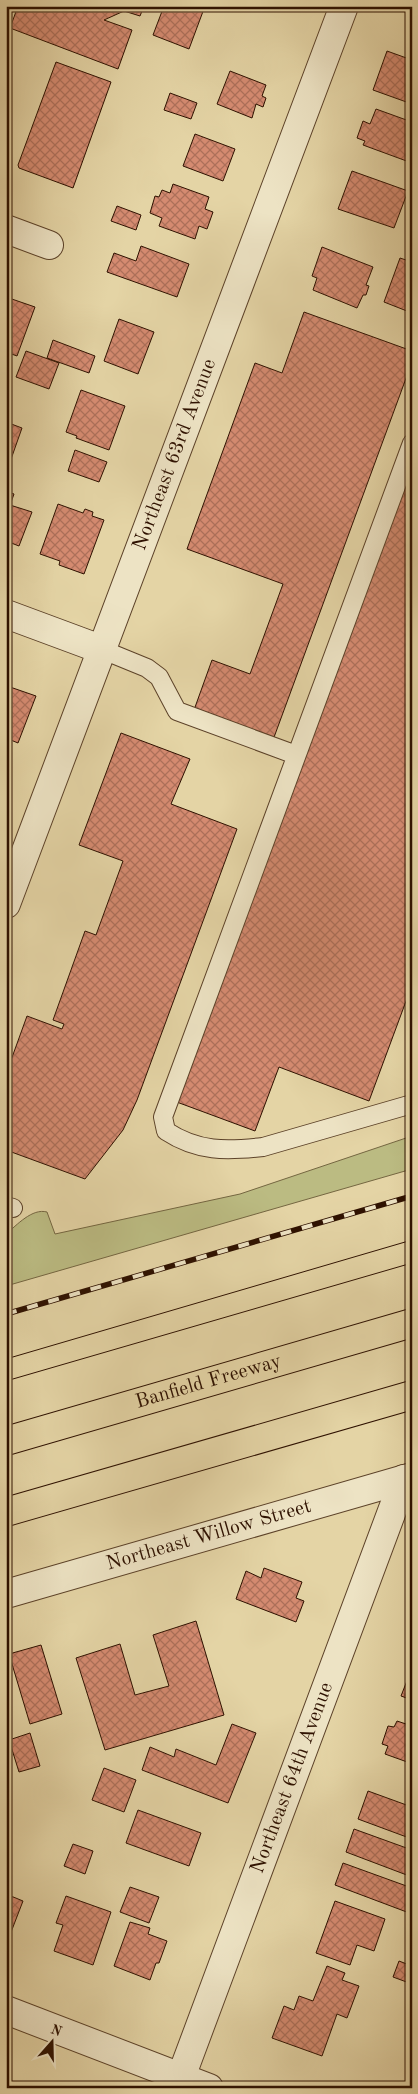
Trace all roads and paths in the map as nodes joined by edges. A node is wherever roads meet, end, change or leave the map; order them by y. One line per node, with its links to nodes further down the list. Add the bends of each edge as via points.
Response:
1 (344, 6): 6 (street, Northeast 63rd Avenue)
2 (6, 229): 3 (street)
3 (48, 245)
4 (412, 443): 7 (lane)
5 (6, 614): 6 (street)
6 (103, 650): 7 (lane, via 159,676 177,711); 8 (street, Northeast 63rd Avenue)
7 (296, 755): 9 (lane, via 168,1102 163,1117 166,1131 180,1140 207,1149 263,1147)
8 (6, 904)
9 (412, 1104)
10 (412, 1323): 12 (highway, Banfield Freeway)
11 (412, 1395): 14 (highway)
12 (6, 1441)
13 (408, 1478): 15 (street, Northeast Willow Street); 17 (street, Northeast 64th Avenue)
14 (6, 1512)
15 (6, 1594)
16 (6, 2010): 17 (street)
17 (181, 2077): 18 (street)
18 (209, 2088)

